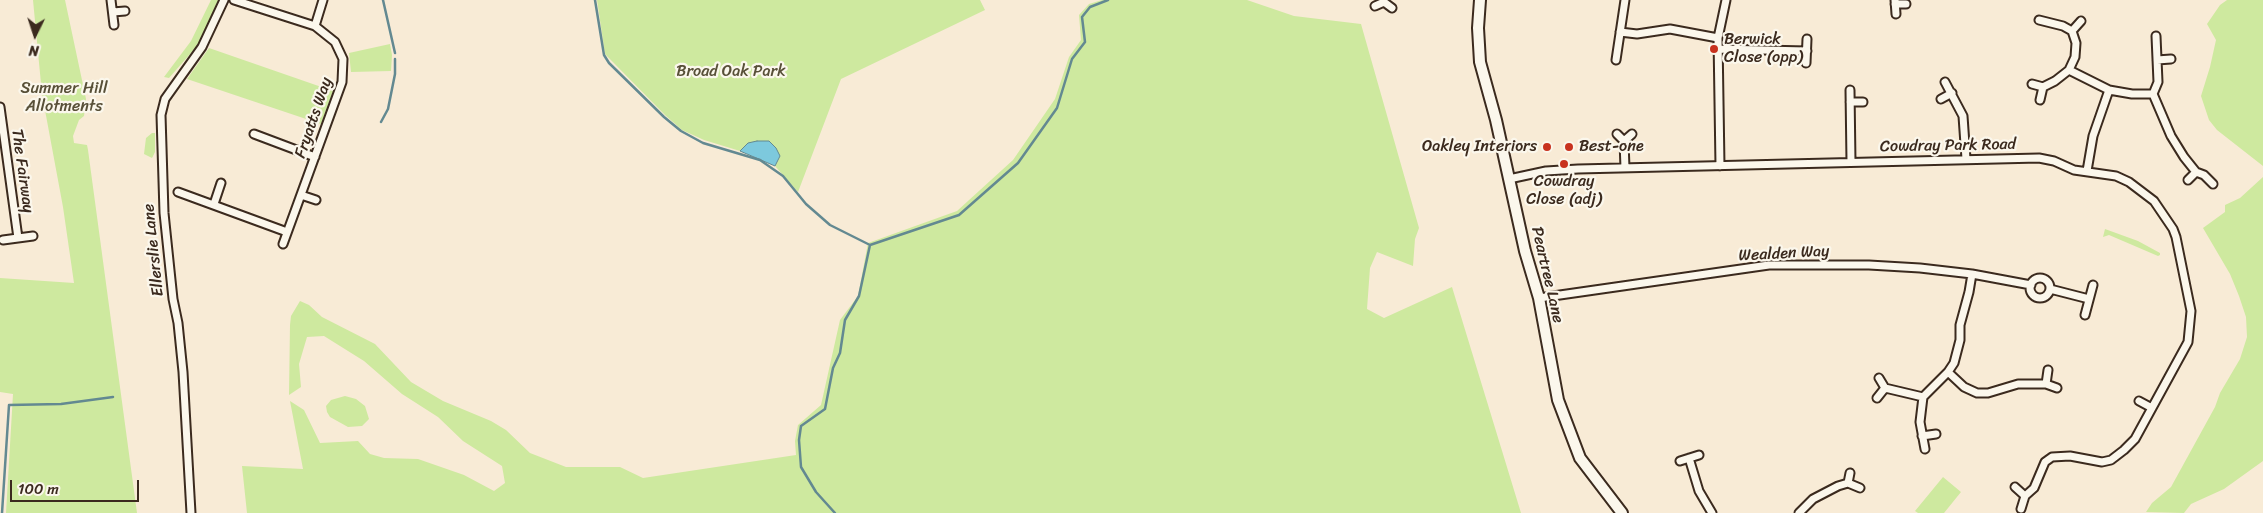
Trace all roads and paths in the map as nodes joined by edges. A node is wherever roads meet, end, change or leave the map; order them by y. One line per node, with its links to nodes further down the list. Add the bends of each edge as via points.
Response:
1 (111, 0): 14 (street)
2 (224, 0): 98 (street, Ellerslie Lane, via 202,47 165,99 161,120 164,212 183,372)
3 (234, 0): 19 (street, Fryatts Way)
4 (322, 0): 19 (street)
5 (1480, 0): 56 (street, Peartree Lane, via 1480,62)
6 (1625, 0): 21 (street)
7 (1726, 0): 23 (street)
8 (1385, 1): 11 (street); 12 (street)
9 (1895, 2): 10 (street); 15 (street)
10 (1906, 4)
11 (1375, 6)
12 (1392, 8)
13 (125, 11): 14 (street)
14 (113, 12): 18 (street)
15 (1896, 14)
16 (2039, 20): 20 (street)
17 (2081, 21): 20 (street)
18 (114, 25)
19 (315, 26): 49 (street, Fryatts Way, via 335,42 344,64 342,82)
20 (2072, 30): 31 (street, via 2076,43)
21 (1620, 32): 23 (street, via 1636,34 1670,29); 28 (street)
22 (2156, 36): 29 (street)
23 (1718, 38): 25 (street)
24 (1807, 39): 26 (street)
25 (1718, 49): 26 (street); 52 (street)
26 (1807, 51): 30 (street)
27 (2171, 59): 29 (street)
28 (1616, 60)
29 (2157, 60): 38 (street, via 2158,82)
30 (1806, 63)
31 (2069, 70): 34 (street); 36 (street)
32 (1945, 82): 37 (street)
33 (2032, 84): 34 (street)
34 (2043, 87): 40 (street)
35 (1850, 90): 41 (street)
36 (2109, 90): 38 (street); 54 (street, via 2093,136)
37 (1952, 93): 39 (street); 50 (street, via 1963,116)
38 (2152, 94): 55 (street, via 2171,136)
39 (1941, 99)
40 (2040, 100)
41 (1850, 102): 42 (street); 51 (street)
42 (1863, 102)
43 (0, 107): 48 (street, The Fairway)
44 (254, 134): 49 (street)
45 (1617, 134): 47 (street)
46 (1632, 134): 47 (street)
47 (1624, 141): 53 (street)
48 (3, 150): 66 (street, The Fairway)
49 (315, 156): 61 (street, Fryatts Way)
50 (1966, 158): 51 (street, Cowdray Park Road); 54 (street, Cowdray Park Road, via 2039,158)
51 (1851, 162): 52 (street, Cowdray Park Road)
52 (1720, 166): 53 (street, Cowdray Park Road)
53 (1625, 168): 56 (street, Cowdray Park Road, via 1546,171)
54 (2087, 171): 85 (street, Cowdray Park Road, via 2116,176 2129,182 2159,207 2176,237 2191,326 2182,356)
55 (2196, 172): 57 (street); 59 (street)
56 (1510, 179): 73 (street, Peartree Lane)
57 (2188, 180)
58 (221, 183): 63 (street)
59 (2213, 184)
60 (178, 192): 63 (street)
61 (301, 195): 62 (street); 64 (street, Fryatts Way)
62 (316, 200)
63 (214, 204): 64 (street)
64 (287, 232): 68 (street, Fryatts Way)
65 (33, 236): 66 (street, The Fairway)
66 (18, 238): 67 (street, The Fairway)
67 (3, 240)
68 (283, 244)
69 (1972, 274): 70 (street, Wealden Way); 73 (street, Wealden Way, via 1870,265 1769,265); 77 (street, via 1960,325 1958,352)
70 (2031, 285): 72 (street, Wealden Way, via 2036,279 2043,278 2049,283); 72 (street, Wealden Way, via 2031,291 2038,298)
71 (2093, 285): 74 (street)
72 (2050, 290): 74 (street, Wealden Way)
73 (1539, 298): 99 (street, Peartree Lane, via 1558,400 1573,442 1592,474)
74 (2090, 299): 75 (street)
75 (2085, 316)
76 (2048, 370): 79 (street)
77 (1948, 372): 79 (street, via 1964,387 1977,393 2018,384); 82 (street)
78 (1879, 378): 80 (street)
79 (2046, 384): 81 (street)
80 (1885, 388): 82 (street); 83 (street)
81 (2057, 388)
82 (1923, 397): 87 (street)
83 (1877, 398)
84 (2139, 401): 85 (street)
85 (2152, 408): 96 (street, Cowdray Park Road, via 2135,439 2111,460 2052,457 2046,462 2034,488)
86 (1936, 434): 87 (street)
87 (1922, 436): 88 (street)
88 (1925, 449)
89 (1699, 455): 90 (street)
90 (1689, 458): 91 (street); 100 (street, via 1699,490)
91 (1680, 461)
92 (1850, 473): 93 (street)
93 (1848, 483): 95 (street); 101 (street, via 1813,500)
94 (2015, 487): 96 (street)
95 (1860, 488)
96 (2025, 496): 97 (street, Cowdray Park Road)
97 (2021, 509)
98 (192, 513)
99 (1622, 513)
100 (1712, 513)
101 (1798, 513)

